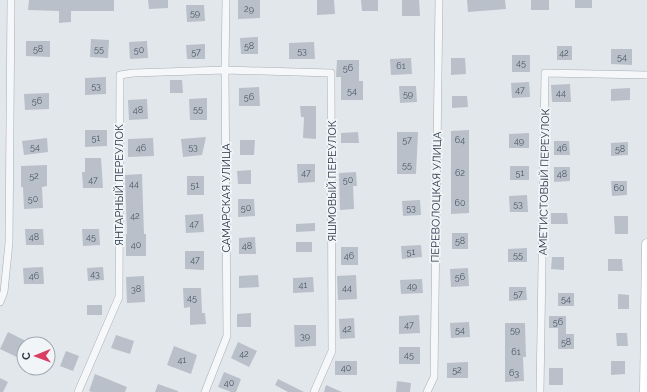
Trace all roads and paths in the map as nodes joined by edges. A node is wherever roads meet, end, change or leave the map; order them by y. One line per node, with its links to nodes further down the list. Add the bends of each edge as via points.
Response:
1 (11, 0): 7 (street, via 9,243)
2 (226, 0): 4 (street, САМАРСКАЯ УЛИЦА)
3 (439, 0): 12 (street, ПЕРЕВОЛОЦКАЯ УЛИЦА, via 434,377)
4 (225, 70): 9 (street, ЯНТАРНЫЙ ПЕРЕУЛОК, via 133,73 120,76 119,297); 10 (street, САМАРСКАЯ УЛИЦА, via 227,336); 11 (street, ЯШМОВЫЙ ПЕРЕУЛОК, via 331,73 332,351)
5 (647, 75): 13 (street, АМЕТИСТОВЫЙ ПЕРЕУЛОК, via 546,73)
6 (647, 244): 14 (street)
7 (2, 292): 8 (street)
8 (0, 302)
9 (78, 392)
10 (205, 392)
11 (314, 392)
12 (427, 392)
13 (540, 392)
14 (645, 392)

